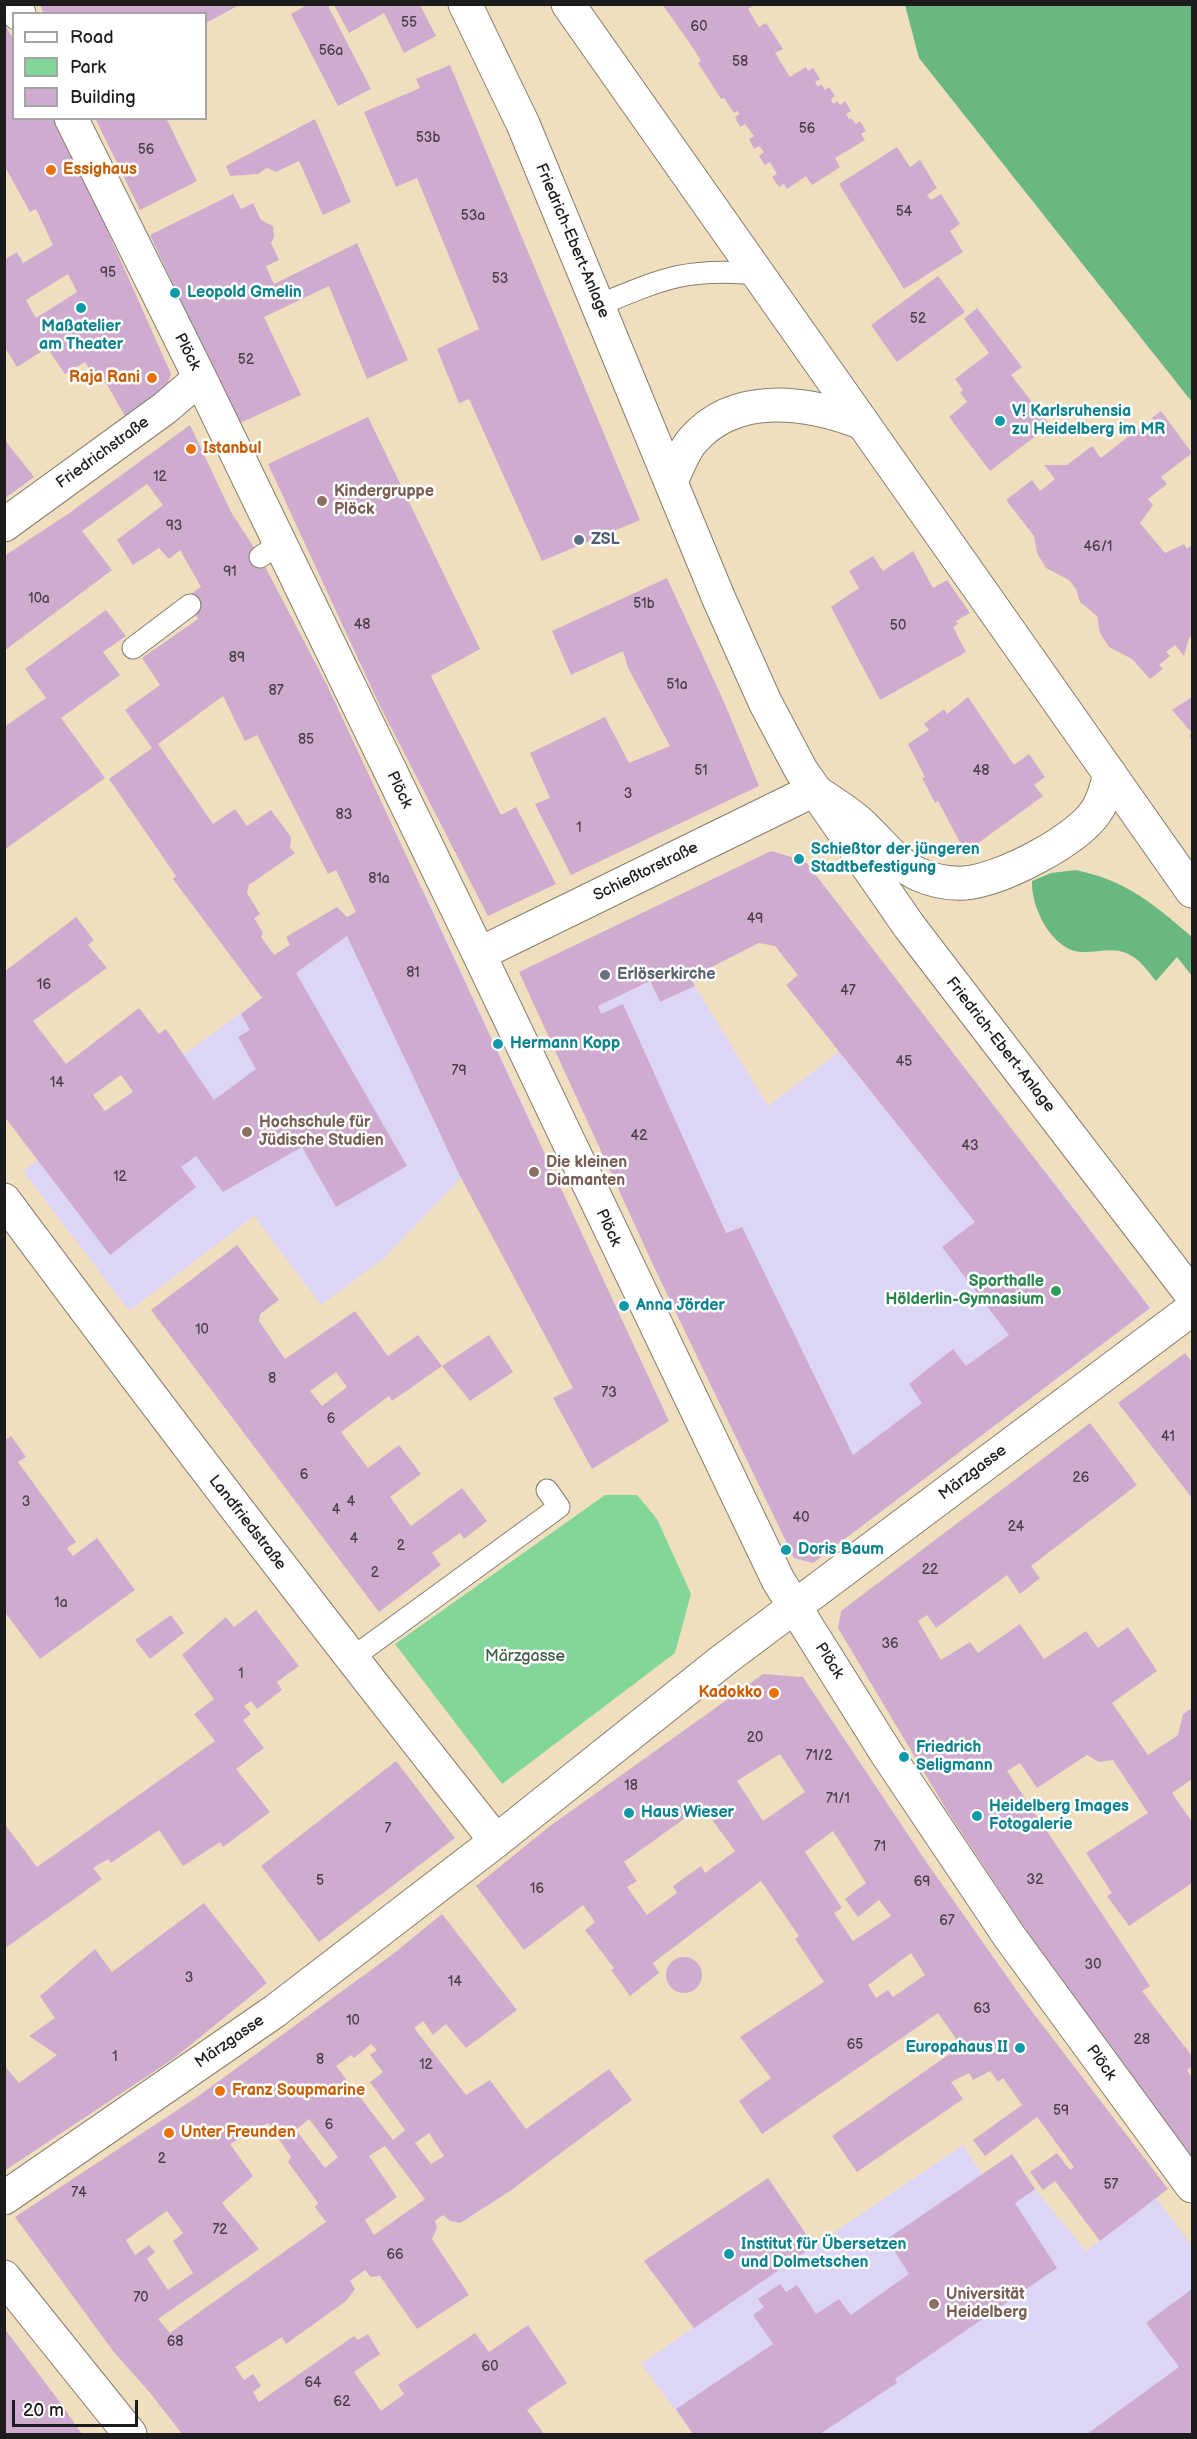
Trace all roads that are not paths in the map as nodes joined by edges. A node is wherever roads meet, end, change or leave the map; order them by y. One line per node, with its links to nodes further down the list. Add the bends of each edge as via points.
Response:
1 (465, 4): 5 (street, Friedrich-Ebert-Anlage, via 524,124)
2 (568, 4): 4 (street)
3 (72, 120): 6 (street, Plöck)
4 (757, 274): 5 (lane, via 682,274); 7 (street)
5 (599, 304): 8 (street, Friedrich-Ebert-Anlage)
6 (200, 378): 9 (street, Friedrichstraße); 15 (street, Plöck, via 270,550)
7 (860, 422): 8 (street, via 806,406 769,404 746,409 721,418 697,436); 12 (street)
8 (671, 481): 13 (street, Friedrich-Ebert-Anlage, via 765,702)
9 (4, 525)
10 (190, 605): 11 (lane)
11 (133, 648)
12 (1110, 774): 13 (street, Friedrich-Ebert-Anlage, via 1102,801 1079,830 1017,865 966,883 932,880 909,870 864,826); 14 (street)
13 (814, 790): 15 (street, Schießtorstraße); 17 (street, Friedrich-Ebert-Anlage, via 909,926)
14 (1192, 891)
15 (479, 954): 20 (street, Plöck, via 634,1283)
16 (4, 1200): 21 (street, Landfriedstraße)
17 (1192, 1295)
18 (1192, 1309): 20 (street, Märzgasse)
19 (547, 1490): 21 (lane, via 559,1507)
20 (794, 1607): 22 (street, Märzgasse); 23 (street, Plöck, via 1009,1936)
21 (352, 1658): 22 (street, Landfriedstraße)
22 (496, 1841): 24 (street, Märzgasse, via 275,2011)
23 (1192, 2186)
24 (4, 2198)
25 (4, 2277): 26 (street)
26 (130, 2434)

